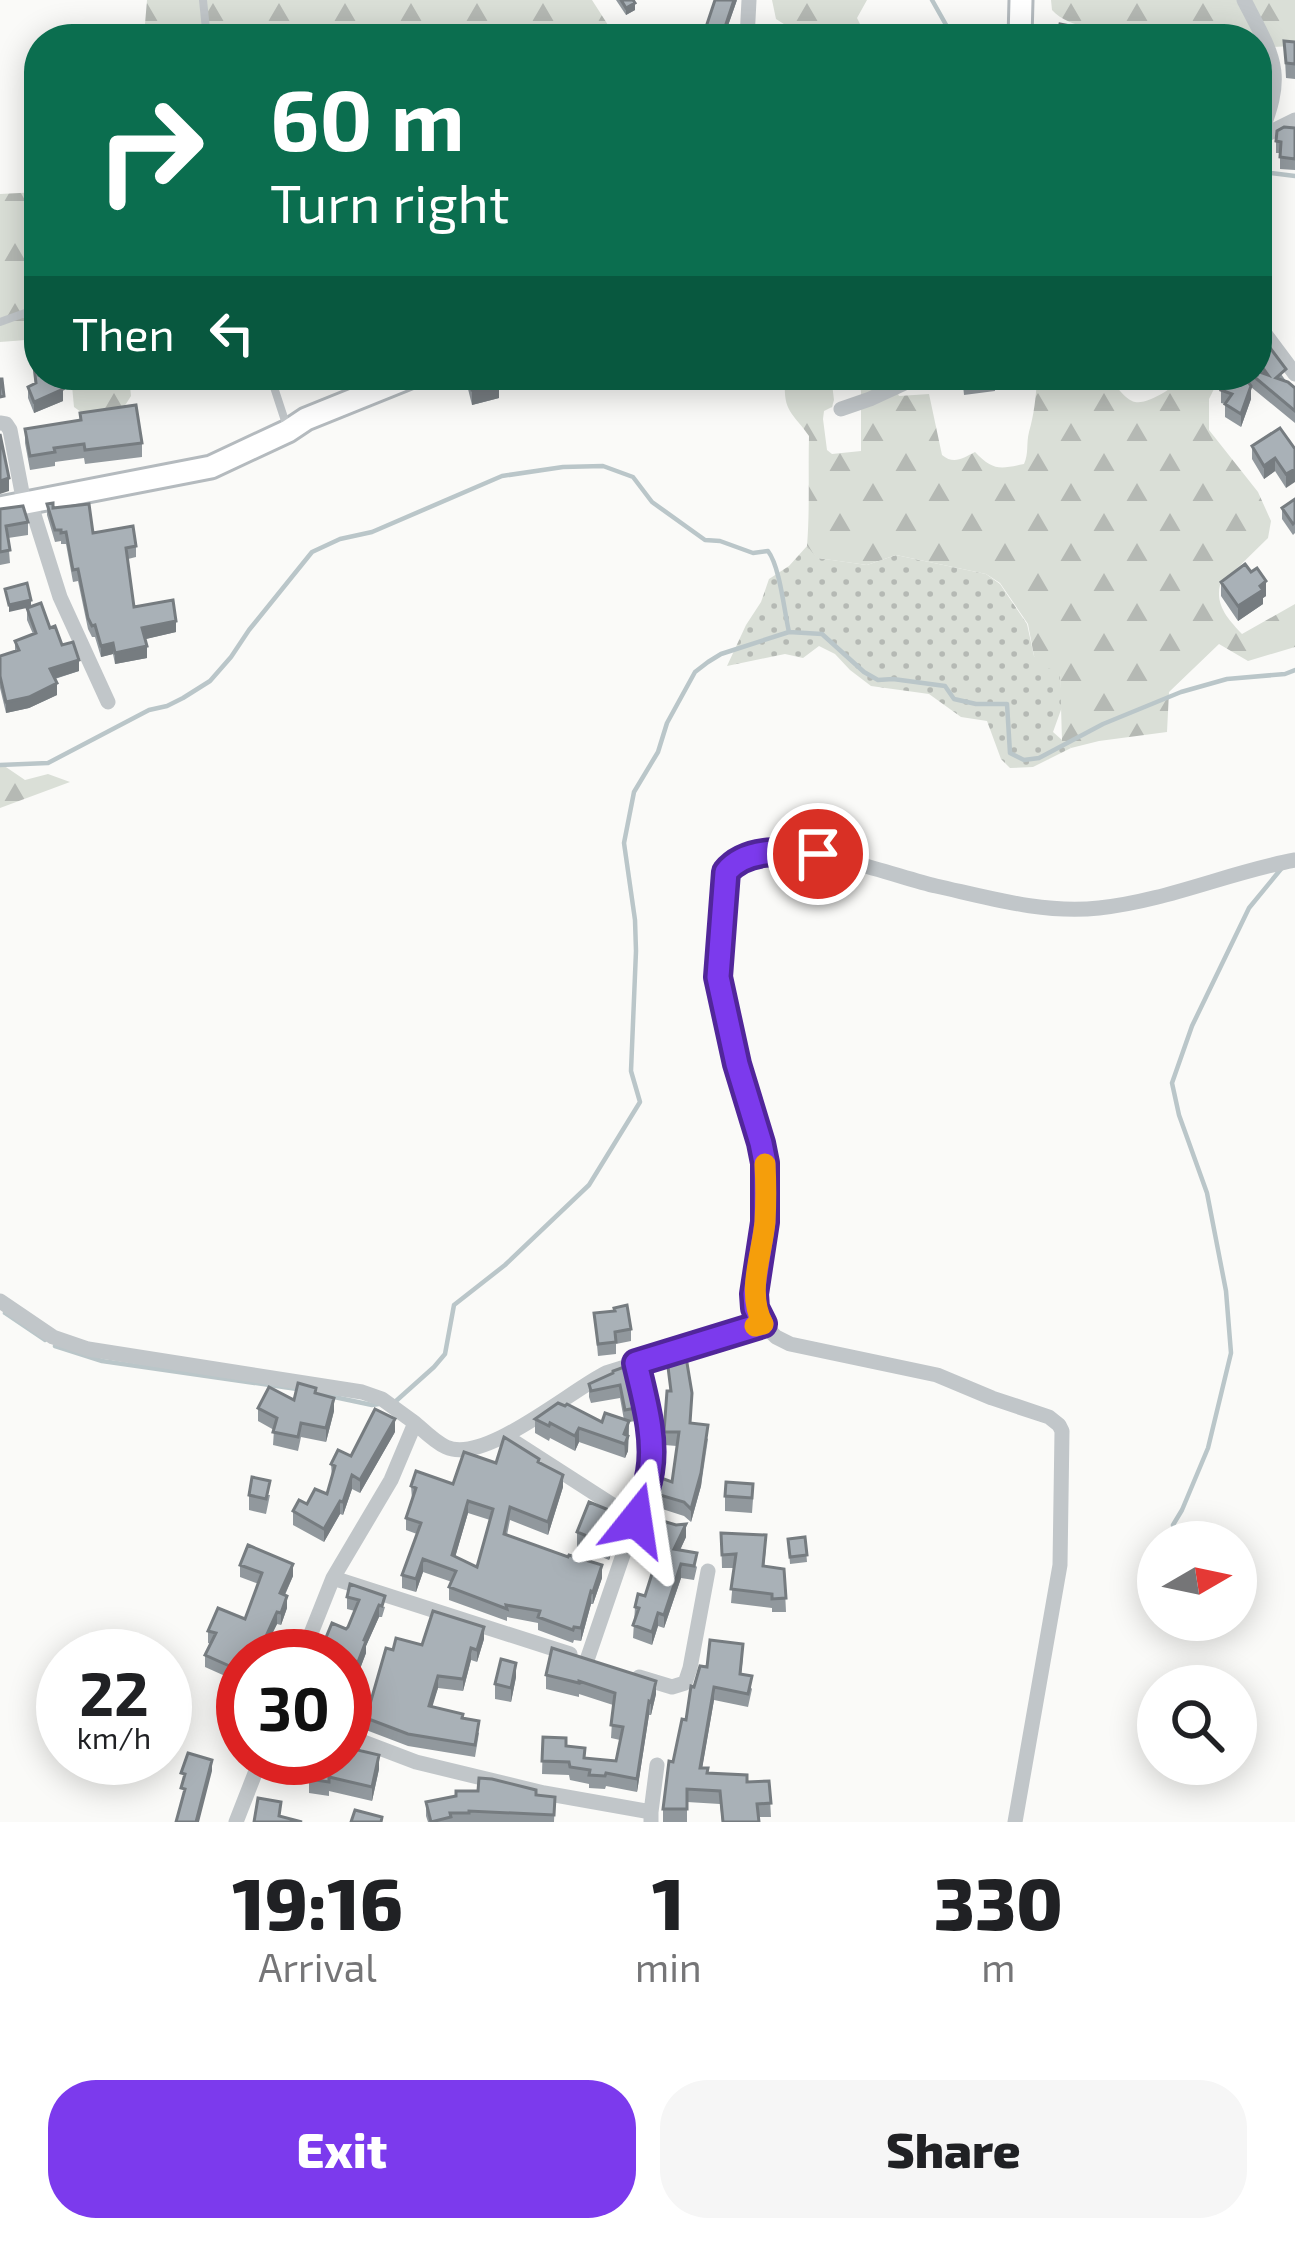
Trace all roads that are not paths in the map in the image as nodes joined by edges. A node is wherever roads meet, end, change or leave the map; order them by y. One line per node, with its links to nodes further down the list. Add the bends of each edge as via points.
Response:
1 (1272, 58): 2 (street)
2 (1272, 103)
3 (1272, 343): 4 (street)
4 (1295, 374)
5 (274, 390): 10 (lane)
6 (378, 390): 10 (street)
7 (890, 390): 8 (street)
8 (841, 409)
9 (0, 423): 11 (street, via 10,430)
10 (289, 431): 11 (street, via 211,467)
11 (27, 502): 12 (street); 13 (street)
12 (0, 508)
13 (108, 702)
14 (1289, 861): 16 (street, via 1076,910 1029,907 818,854 734,862 726,872 718,977 765,1163 754,1294)
15 (0, 1300): 18 (street, via 88,1349 343,1388 388,1403)
16 (763, 1324): 17 (street); 33 (street, via 790,1344 937,1375 1049,1417 1063,1431 1060,1565)
17 (636, 1363): 19 (street, via 586,1382); 20 (street, via 652,1457)
18 (415, 1424): 19 (street, via 450,1449); 23 (street)
19 (507, 1437): 20 (street)
20 (637, 1517): 21 (street); 25 (street)
21 (659, 1520)
22 (708, 1571): 27 (street, via 685,1683 672,1687)
23 (334, 1578): 24 (street); 25 (street)
24 (313, 1629)
25 (587, 1660): 26 (street)
26 (605, 1666)
27 (623, 1672)
28 (372, 1745): 31 (street)
29 (657, 1765): 31 (street)
30 (250, 1785): 32 (street)
31 (651, 1817)
32 (236, 1822)
33 (1015, 1822)

